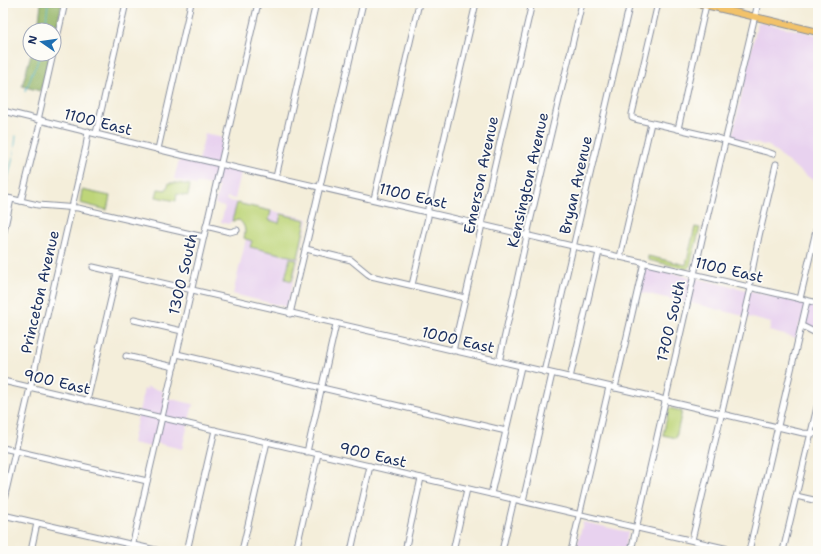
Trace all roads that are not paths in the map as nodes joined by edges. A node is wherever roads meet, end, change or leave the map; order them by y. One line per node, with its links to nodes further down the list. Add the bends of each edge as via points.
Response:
1 (4, 3): 17 (street)
2 (65, 3): 19 (street)
3 (126, 3): 27 (street)
4 (191, 3): 29 (street)
5 (258, 3): 31 (street, 1300 South)
6 (316, 3): 33 (street)
7 (363, 3): 34 (street)
8 (419, 3): 37 (street)
9 (476, 3): 40 (street)
10 (532, 3): 42 (street, Emerson Avenue)
11 (582, 3): 45 (street, Kensington Avenue)
12 (630, 3): 48 (street, Bryan Avenue)
13 (658, 3): 24 (street, via 632,114 633,118)
14 (698, 3): 16 (main road)
15 (758, 3): 18 (street, 1700 South)
16 (706, 5): 18 (main road); 25 (street)
17 (3, 7)
18 (754, 17): 20 (main road); 28 (street, 1700 South)
19 (61, 22)
20 (818, 32)
21 (51, 62): 23 (street)
22 (3, 111): 23 (street, 1100 East)
23 (39, 120): 26 (street, 1100 East); 38 (street)
24 (650, 123): 25 (street); 51 (street)
25 (678, 129): 28 (street)
26 (88, 132): 27 (street, 1100 East); 39 (street, Princeton Avenue)
27 (96, 133): 29 (street, 1100 East)
28 (725, 141): 30 (street); 55 (street, 1700 South)
29 (158, 149): 31 (street, 1100 East)
30 (773, 154)
31 (221, 164): 33 (street, 1100 East); 43 (street, 1300 South)
32 (776, 164): 57 (street)
33 (276, 177): 34 (street, 1100 East)
34 (320, 187): 37 (street, 1100 East); 49 (street)
35 (3, 197): 36 (street)
36 (12, 199): 38 (street); 46 (street)
37 (374, 200): 40 (street, 1100 East)
38 (22, 201): 39 (street, via 38,205)
39 (72, 207): 47 (street); 80 (street, Princeton Avenue)
40 (428, 212): 42 (street, 1100 East); 56 (street)
41 (818, 222): 60 (street)
42 (482, 225): 45 (street, 1100 East); 59 (street, Emerson Avenue)
43 (206, 226): 44 (street, via 230,232); 47 (street, 1300 South)
44 (237, 230)
45 (528, 235): 48 (street, 1100 East); 72 (street, Kensington Avenue)
46 (3, 236)
47 (204, 237): 58 (street, 1300 South)
48 (574, 246): 50 (street, 1100 East); 75 (street, Bryan Avenue)
49 (306, 249): 56 (street, via 351,260 369,275); 63 (street)
50 (599, 252): 51 (street, 1100 East); 77 (street)
51 (620, 257): 52 (street, 1100 East)
52 (644, 262): 55 (street, 1100 East); 82 (street)
53 (93, 267): 54 (street, 1000 East)
54 (117, 273): 58 (street, 1000 East); 84 (street)
55 (694, 274): 57 (street, 1100 East); 83 (street, 1700 South)
56 (412, 285): 59 (street)
57 (750, 287): 60 (street, 1100 East); 86 (street)
58 (192, 290): 63 (street, 1000 East); 67 (street, 1300 South)
59 (466, 298): 69 (street, Emerson Avenue)
60 (800, 299): 61 (street, 1100 East)
61 (808, 301): 62 (street, 1100 East); 66 (street)
62 (818, 303)
63 (290, 314): 65 (street, 1000 East)
64 (134, 320): 67 (street)
65 (336, 324): 69 (street, 1000 East); 81 (street)
66 (802, 326): 68 (street); 88 (street)
67 (182, 331): 70 (street, 1300 South)
68 (818, 334)
69 (453, 351): 72 (street, 1000 East)
70 (177, 354): 73 (street, 1300 South); 81 (street)
71 (126, 356): 73 (street)
72 (499, 362): 74 (street, 1000 East)
73 (174, 367): 87 (street, 1300 South)
74 (520, 367): 75 (street, 1000 East); 90 (street)
75 (544, 372): 76 (street, 1000 East)
76 (552, 374): 77 (street, 1000 East); 105 (street)
77 (570, 378): 79 (street, 1000 East)
78 (3, 381): 80 (street, 900 East)
79 (609, 387): 82 (street, 1000 East); 108 (street)
80 (30, 388): 84 (street, 900 East); 95 (street, Princeton Avenue)
81 (322, 388): 90 (street); 96 (street)
82 (615, 388): 83 (street, 1000 East)
83 (666, 400): 86 (street, 1000 East); 111 (street, 1700 South)
84 (87, 401): 87 (street, 900 East)
85 (818, 402): 91 (street)
86 (722, 414): 88 (street, 1000 East); 112 (street)
87 (162, 418): 89 (street, 900 East); 100 (street, 1300 South)
88 (778, 427): 91 (street, 1000 East); 128 (street)
89 (215, 430): 93 (street, 900 East); 118 (street)
90 (506, 431): 102 (street)
91 (811, 434): 92 (street, 1000 East); 103 (street)
92 (818, 434)
93 (267, 442): 96 (street, 900 East); 119 (street)
94 (3, 448): 95 (street)
95 (15, 451): 100 (street); 107 (street, Princeton Avenue)
96 (307, 452): 97 (street, 900 East)
97 (318, 454): 98 (street, 900 East); 120 (street)
98 (370, 466): 99 (street, 900 East); 121 (street)
99 (421, 478): 101 (street, 900 East); 122 (street)
100 (147, 481): 113 (street, 1300 South)
101 (467, 489): 102 (street, 900 East); 123 (street)
102 (491, 494): 104 (street, 900 East)
103 (796, 496): 106 (street); 129 (street)
104 (514, 499): 105 (street, 900 East); 124 (street)
105 (523, 501): 108 (street, 900 East)
106 (818, 501)
107 (3, 504)
108 (579, 514): 111 (street, 900 East); 125 (street)
109 (3, 515): 110 (street)
110 (37, 523): 113 (street); 115 (street)
111 (636, 528): 112 (street, 900 East); 126 (street, 1700 South)
112 (692, 540): 114 (street, 900 East)
113 (133, 545): 116 (street, 1300 South); 117 (street)
114 (731, 550): 127 (street, 900 East)
115 (31, 551)
116 (131, 551)
117 (160, 551)
118 (187, 551)
119 (242, 551)
120 (296, 551)
121 (351, 551)
122 (405, 551)
123 (453, 551)
124 (502, 551)
125 (571, 551)
126 (631, 551)
127 (737, 551)
128 (749, 551)
129 (783, 551)

